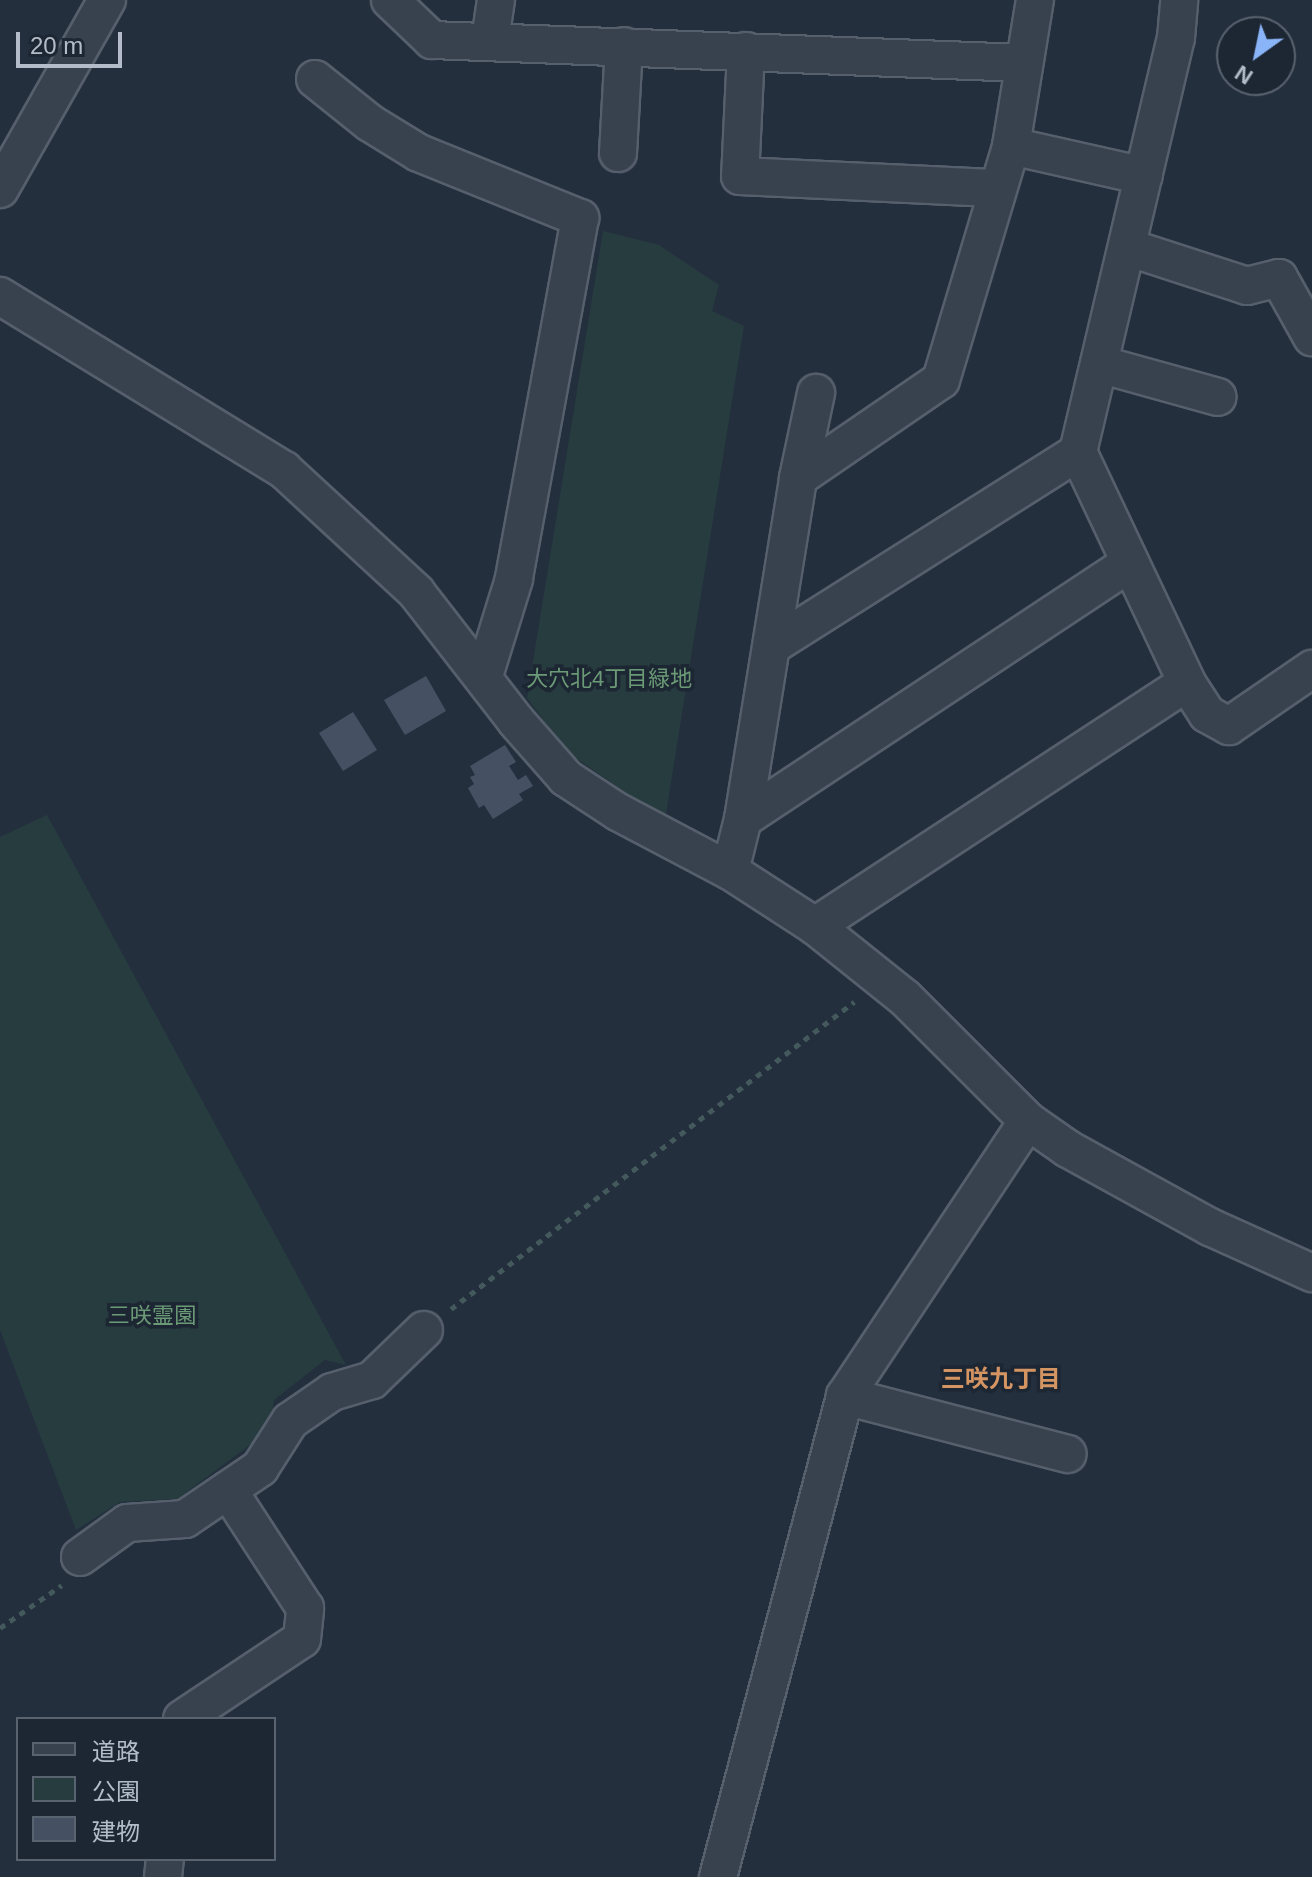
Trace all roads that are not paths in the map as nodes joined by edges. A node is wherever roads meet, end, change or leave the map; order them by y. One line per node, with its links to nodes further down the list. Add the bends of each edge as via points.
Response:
1 (107, 0): 15 (street)
2 (390, 0): 6 (street, via 432,40)
3 (496, 0): 6 (street)
4 (1035, 0): 9 (street)
5 (1179, 0): 13 (street, via 1176,38)
6 (490, 40): 7 (street)
7 (624, 46): 8 (street); 12 (street)
8 (746, 51): 9 (street); 14 (street, via 740,176)
9 (1023, 63): 11 (street)
10 (315, 79): 27 (street, via 419,153 580,218 514,579)
11 (1011, 146): 13 (street); 14 (street)
12 (618, 153)
13 (1144, 176): 16 (street)
14 (998, 188): 23 (street, via 941,380)
15 (0, 189)
16 (1127, 247): 18 (street, via 1247,286 1279,278); 19 (street)
17 (0, 296): 27 (street, via 284,470 416,592)
18 (1312, 337)
19 (1099, 364): 21 (street); 22 (street)
20 (816, 393): 23 (street)
21 (1218, 397)
22 (1078, 452): 24 (street); 25 (street)
23 (798, 478): 25 (street)
24 (1130, 563): 28 (street); 29 (street)
25 (773, 645): 29 (street)
26 (1312, 669): 28 (street, via 1229,726 1207,714)
27 (484, 676): 30 (street, via 566,778)
28 (1187, 683): 31 (street)
29 (743, 819): 30 (street)
30 (730, 871): 31 (street)
31 (815, 926): 32 (street, via 884,980)
32 (1028, 1121): 33 (street, via 1068,1149 1210,1227); 35 (street)
33 (1312, 1273)
34 (424, 1330): 37 (street, via 372,1380 332,1392 290,1421 260,1468)
35 (845, 1396): 36 (street); 40 (street)
36 (1068, 1454)
37 (228, 1490): 38 (street, via 185,1519 127,1523); 39 (street, via 305,1608 302,1639)
38 (80, 1557)
39 (185, 1717)
40 (718, 1877)

